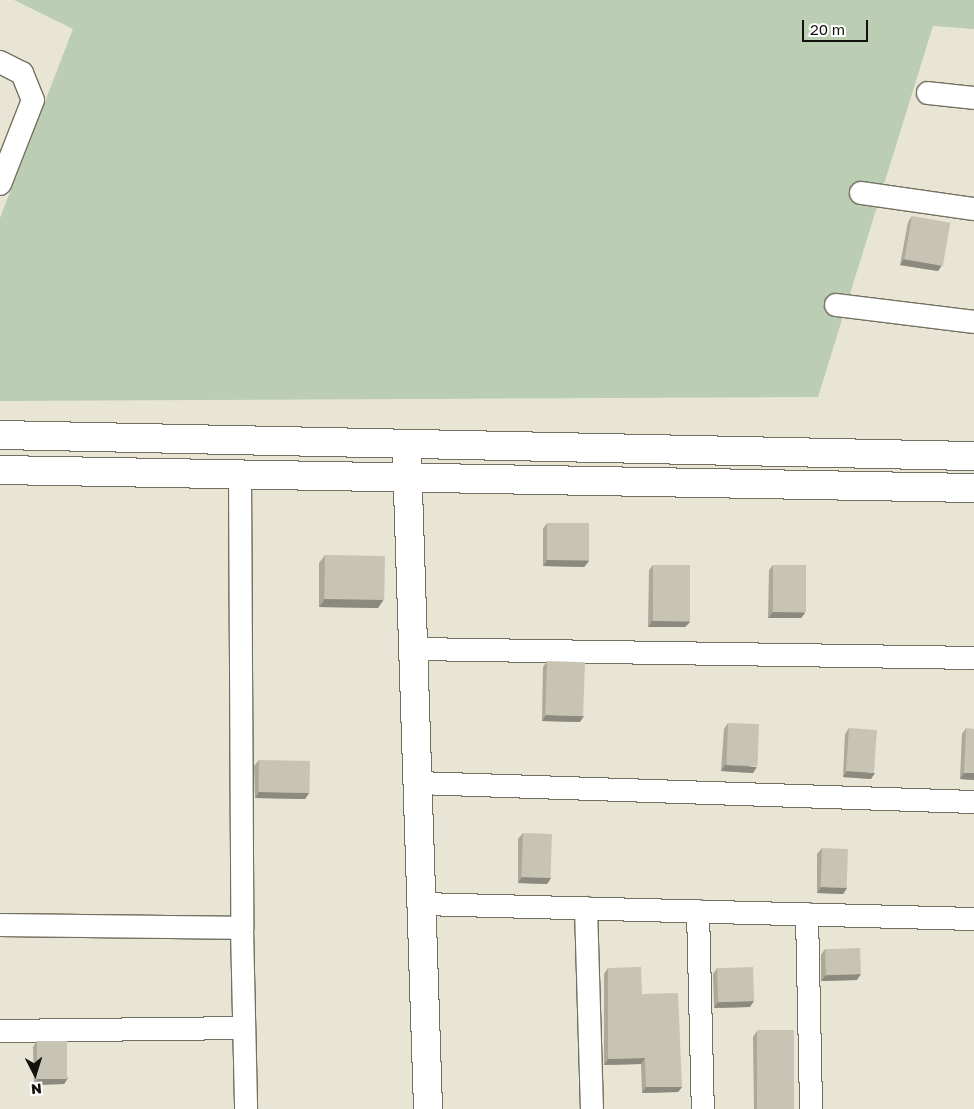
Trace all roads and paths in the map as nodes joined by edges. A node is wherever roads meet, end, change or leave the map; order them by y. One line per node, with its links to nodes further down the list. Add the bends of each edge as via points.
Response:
1 (0, 62): 4 (street, via 22,73 33,100)
2 (928, 93): 3 (street)
3 (974, 98)
4 (0, 181)
5 (861, 193): 6 (street)
6 (974, 209)
7 (836, 305): 8 (street)
8 (974, 322)
9 (0, 434): 10 (street)
10 (407, 443): 11 (street); 14 (street)
11 (974, 456)
12 (0, 470): 13 (street)
13 (240, 474): 14 (street); 26 (street)
14 (408, 478): 15 (street); 16 (street)
15 (974, 488)
16 (415, 649): 17 (street); 18 (street)
17 (974, 658)
18 (418, 784): 19 (street); 20 (street)
19 (974, 802)
20 (422, 904): 21 (street); 30 (street)
21 (586, 908): 22 (street); 31 (street)
22 (698, 911): 23 (street); 32 (street)
23 (807, 914): 24 (street); 33 (street)
24 (974, 919)
25 (0, 925): 26 (street)
26 (242, 928): 27 (street)
27 (244, 1028): 28 (street); 29 (street)
28 (0, 1031)
29 (246, 1109)
30 (428, 1109)
31 (592, 1109)
32 (703, 1109)
33 (811, 1109)

